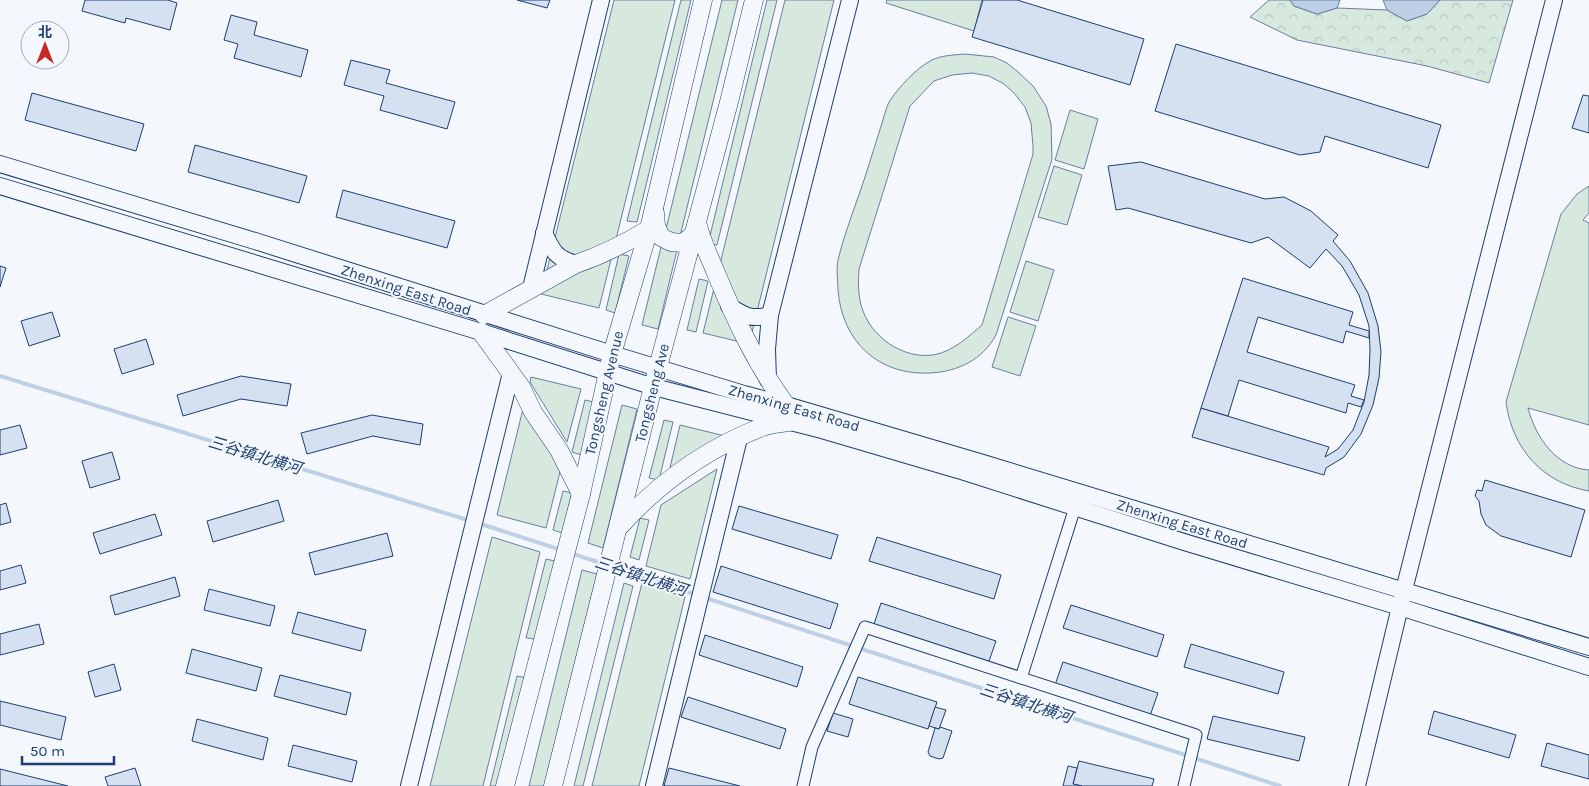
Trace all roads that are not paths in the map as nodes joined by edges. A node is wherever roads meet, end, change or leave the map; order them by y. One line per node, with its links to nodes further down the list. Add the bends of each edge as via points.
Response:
1 (601, 0): 11 (main road)
2 (703, 0): 8 (main road, Tongsheng Avenue)
3 (754, 0): 10 (main road, Tongsheng Ave)
4 (850, 0): 15 (main road)
5 (1554, 0): 27 (main road)
6 (0, 164): 16 (main road, Zhenxing East Road, via 255,241)
7 (0, 186): 16 (main road, Zhenxing East Road)
8 (655, 205): 9 (main road, Tongsheng Avenue); 10 (main road, via 656,226 661,237 683,243)
9 (649, 229): 12 (main road, via 632,240); 17 (main road, Tongsheng Avenue)
10 (695, 229): 14 (main road); 18 (main road, Tongsheng Ave)
11 (544, 233): 12 (main road, via 562,260); 13 (main road)
12 (576, 264): 13 (main road)
13 (531, 288): 16 (main road)
14 (729, 306): 15 (main road, via 755,319); 20 (main road)
15 (770, 315): 20 (main road)
16 (482, 323): 17 (main road, Zhenxing East Road); 19 (main road)
17 (609, 363): 18 (main road, Zhenxing East Road); 21 (main road, Zhenxing East Road); 24 (main road, Tongsheng Avenue)
18 (658, 367): 21 (main road, Tongsheng Ave); 22 (main road, Zhenxing East Road, via 744,394)
19 (511, 373): 24 (main road, via 559,450); 32 (main road)
20 (768, 380): 22 (main road)
21 (654, 387): 22 (main road, Zhenxing East Road); 26 (main road, Tongsheng Ave)
22 (787, 413): 23 (main road); 25 (main road, Zhenxing East Road, via 948,468)
23 (739, 438): 26 (main road, via 696,460 666,481); 35 (main road)
24 (581, 494): 33 (main road, Tongsheng Avenue)
25 (1077, 500): 27 (main road, Zhenxing East Road); 28 (main road, Zhenxing East Road, via 1184,542); 31 (street)
26 (619, 527): 34 (main road, Tongsheng Ave)
27 (1404, 590): 28 (main road); 29 (main road, Zhenxing East Road)
28 (1400, 607): 30 (main road, Zhenxing East Road); 38 (main road)
29 (1589, 647)
30 (1589, 667)
31 (1021, 678): 36 (street, via 865,627 812,747); 37 (street, via 1196,735)
32 (409, 786)
33 (504, 786)
34 (554, 786)
35 (654, 786)
36 (803, 786)
37 (1184, 786)
38 (1357, 786)

